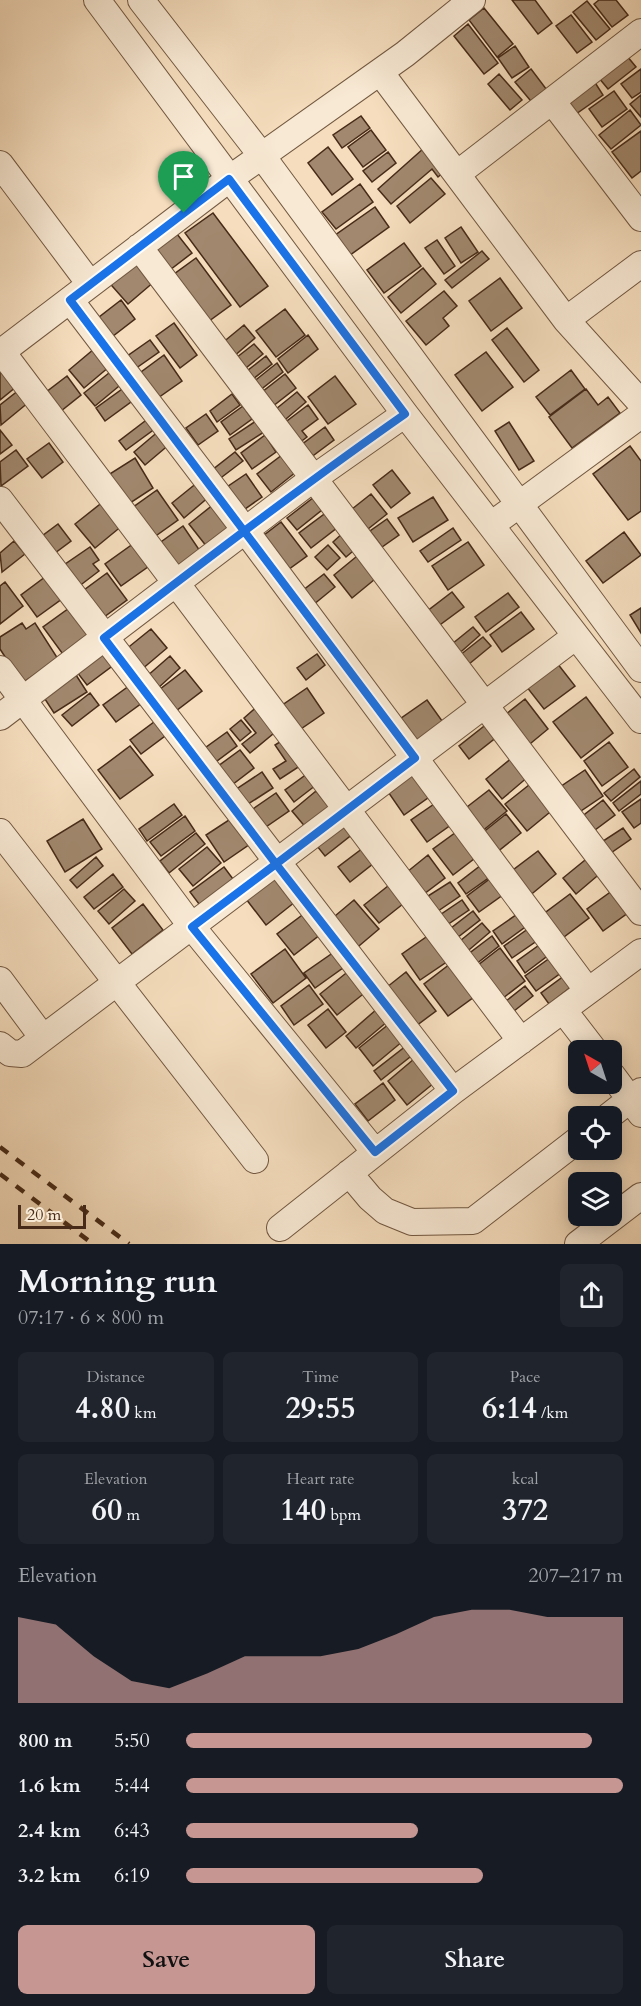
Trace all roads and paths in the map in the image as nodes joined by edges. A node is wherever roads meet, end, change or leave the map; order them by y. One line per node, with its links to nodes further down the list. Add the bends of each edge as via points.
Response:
1 (97, 0): 4 (street)
2 (472, 0): 7 (street)
3 (143, 3): 4 (street); 6 (street)
4 (118, 28): 8 (street)
5 (641, 33): 9 (street)
6 (186, 59): 8 (street); 10 (street)
7 (380, 72): 10 (street); 12 (street)
8 (158, 82): 13 (street)
9 (552, 101): 12 (street); 14 (street)
10 (262, 156): 13 (street); 26 (street)
11 (0, 165): 17 (street)
12 (457, 174): 19 (street)
13 (229, 179): 15 (street); 22 (street)
14 (641, 218)
15 (140, 247): 17 (street); 24 (street)
16 (641, 264): 19 (street)
17 (90, 284): 18 (street)
18 (70, 300): 20 (street); 28 (street)
19 (566, 320): 21 (street)
20 (1, 353): 29 (street)
21 (641, 403)
22 (405, 414): 24 (street); 27 (street)
23 (641, 415): 26 (street)
24 (314, 477): 28 (street); 35 (street)
25 (0, 500): 31 (street)
26 (519, 503): 27 (street); 33 (street)
27 (491, 525): 30 (street)
28 (245, 530): 29 (street); 38 (street)
29 (176, 583): 31 (street); 39 (street)
30 (576, 636): 35 (street); 37 (street)
31 (104, 638): 34 (street); 41 (street)
32 (0, 669): 34 (street)
33 (641, 669)
34 (22, 700): 36 (street); 43 (street)
35 (487, 704): 38 (street); 42 (street)
36 (0, 717)
37 (641, 720)
38 (415, 758): 39 (street); 47 (street)
39 (348, 810): 41 (street); 51 (street)
40 (0, 832): 46 (street)
41 (276, 864): 43 (street); 54 (street)
42 (641, 912)
43 (192, 927): 46 (street); 58 (street)
44 (641, 952): 47 (street)
45 (0, 980): 49 (street)
46 (115, 982): 49 (street); 59 (street)
47 (588, 992): 48 (street)
48 (564, 1011): 50 (street); 51 (street)
49 (43, 1038): 52 (street, via 22,1054 10,1053)
50 (586, 1040)
51 (521, 1041): 54 (street)
52 (0, 1045)
53 (622, 1086): 55 (street)
54 (453, 1091): 58 (street)
55 (637, 1102): 56 (street)
56 (622, 1110)
57 (568, 1148): 60 (street, via 473,1221 412,1222 385,1211)
58 (375, 1152): 60 (street)
59 (255, 1160)
60 (349, 1173): 62 (street)
61 (641, 1196): 63 (street)
62 (280, 1228)
63 (578, 1244)

